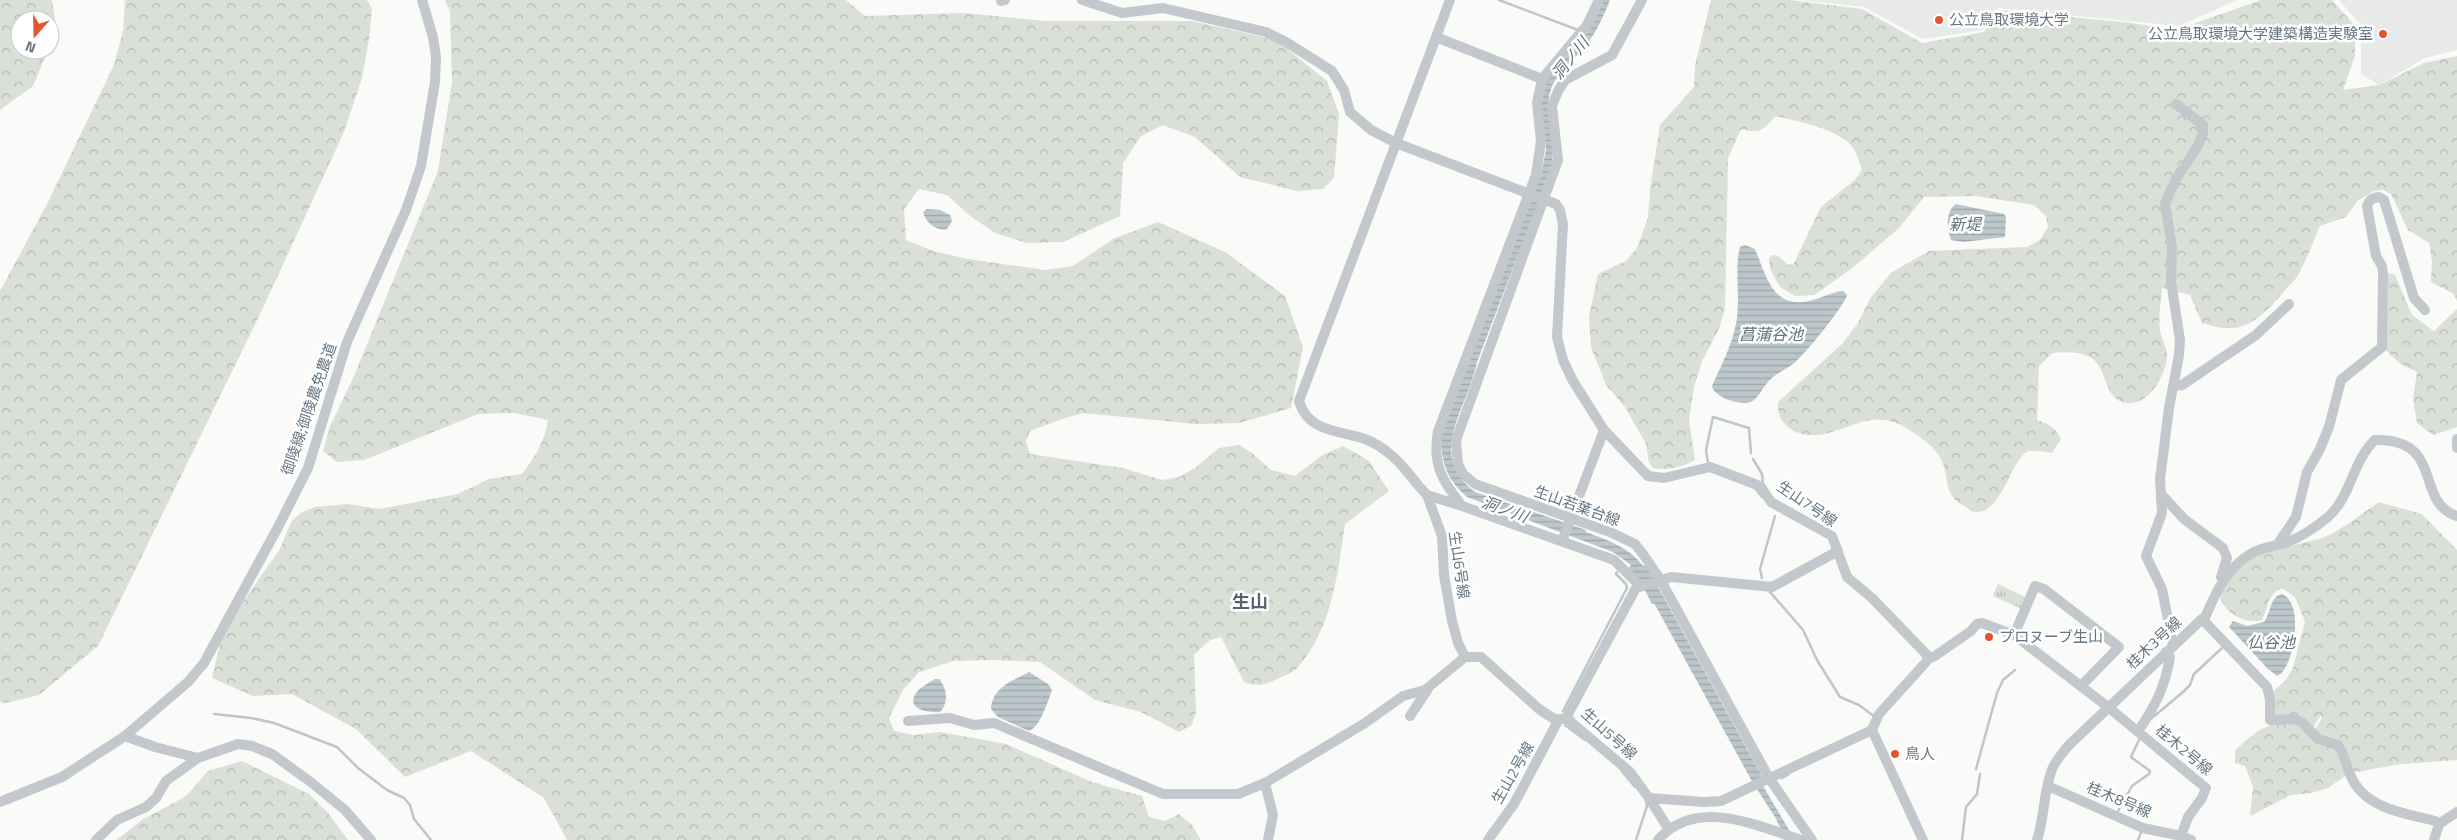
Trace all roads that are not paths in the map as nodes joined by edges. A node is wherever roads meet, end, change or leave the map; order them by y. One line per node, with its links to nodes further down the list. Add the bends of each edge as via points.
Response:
1 (422, 0): 44 (street, 御陵線;御陵農免農道, via 436,57 421,166 406,210 347,342 308,468 204,663 188,682)
2 (1001, 0): 3 (street)
3 (1005, 0)
4 (1082, 0): 11 (street, via 1122,13 1163,8 1266,32 1309,55 1337,76 1350,112 1357,120)
5 (1450, 0): 8 (street)
6 (1599, 0): 9 (street, via 1587,25)
7 (1642, 0): 13 (street, 生山若葉台線, via 1612,55 1565,80 1558,91 1552,106 1558,160)
8 (1436, 37): 9 (street); 11 (street)
9 (1542, 79): 12 (street, via 1537,103 1540,160)
10 (2176, 104): 16 (street, via 2203,125 2203,134 2176,178 2166,204 2172,247 2171,281 2180,340)
11 (1396, 142): 12 (street); 21 (street, via 1299,401 1302,410 1318,426 1366,440 1391,454)
12 (1528, 192): 13 (street); 22 (street, via 1438,431 1435,448 1438,468)
13 (1544, 198): 17 (street, 生山7号線, via 1556,204 1562,224 1557,337 1573,381); 24 (street, 生山若葉台線, via 1460,429 1456,452 1463,474 1475,484)
14 (2289, 304): 16 (street, via 2256,335 2182,385)
15 (2425, 310): 26 (street, via 2414,298 2384,200 2373,198 2367,206 2376,256 2383,274 2382,347 2341,380 2328,427 2307,472 2298,512)
16 (2174, 386): 20 (street, via 2163,454)
17 (1604, 430): 24 (street); 27 (street, 生山7号線, via 1648,476 1664,478 1710,468 1761,487 1771,502 1832,536)
18 (2457, 439): 19 (street)
19 (2457, 448)
20 (2161, 494): 29 (street, via 2184,519 2223,548 2227,558); 33 (street, via 2162,513 2146,556 2162,589)
21 (1427, 495): 22 (street, 生山6号線); 34 (street, 生山6号線, via 1442,536 1444,575 1452,621)
22 (1462, 506): 25 (street, 生山6号線)
23 (2457, 516): 26 (street, via 2441,508 2417,454 2398,442 2375,440 2366,451 2340,503 2328,517)
24 (1571, 518): 25 (street); 28 (street, 生山若葉台線, via 1635,544)
25 (1562, 541): 30 (street, 生山6号線, via 1614,560)
26 (2277, 544): 29 (street, via 2244,558)
27 (1838, 551): 28 (street, via 1772,586 1671,576); 35 (street, 生山7号線, via 1847,578 1872,598 1927,655)
28 (1660, 579): 30 (street); 46 (street, 生山若葉台線)
29 (2220, 585): 31 (street)
30 (1640, 586): 40 (street, 生山5号線, via 1628,601)
31 (2204, 620): 33 (street, 桂木3号線); 52 (street, 桂木3号線, via 2266,687 2270,720 2295,719 2318,739 2338,745 2356,785 2376,803)
32 (2014, 636): 35 (street, 桂木2号線, via 1977,624); 36 (street, 桂木2号線); 36 (street, via 2035,586 2044,589 2120,646)
33 (2169, 648): 38 (street, 桂木3号線); 43 (street, 桂木2号線, via 2161,695)
34 (1465, 657): 37 (street); 40 (street, via 1482,657 1539,709 1554,718)
35 (1927, 659): 42 (street, via 1879,714)
36 (2081, 686): 38 (street, 桂木2号線)
37 (1429, 688): 39 (street); 47 (street, via 1403,696 1365,723)
38 (2108, 707): 43 (street, 桂木2号線); 48 (street, 桂木3号線, via 2069,745 2053,767)
39 (1410, 716)
40 (1564, 719): 49 (street, 生山5号線, via 1630,772); 58 (street, 生山2号線, via 1514,804)
41 (908, 721): 47 (street, via 950,718 974,725 994,724 1163,794 1212,793 1226,796)
42 (1872, 730): 46 (street); 62 (street)
43 (2138, 731): 54 (street, 桂木2号線, via 2206,788 2188,817)
44 (125, 736): 45 (street); 50 (street, 御陵線;御陵農免農道, via 62,777)
45 (198, 758): 55 (street, via 166,781 146,807 117,820); 56 (street, via 238,744 272,754 345,810)
46 (1769, 778): 49 (street, via 1721,801); 61 (street, 生山若葉台線)
47 (1265, 783): 57 (street, via 1273,815)
48 (2048, 786): 54 (street, 桂木8号線, via 2143,828); 63 (street, 桂木3号線)
49 (1649, 798): 53 (street, 生山5号線)
50 (0, 802)
51 (2457, 812): 52 (street)
52 (2439, 824): 64 (street)
53 (1668, 828): 59 (street); 60 (street, via 1711,816 1761,825)
54 (2186, 838)
55 (96, 840)
56 (371, 840)
57 (1268, 840)
58 (1488, 840)
59 (1658, 840)
60 (1801, 840)
61 (1812, 840)
62 (1923, 840)
63 (2037, 840)
64 (2434, 840)

